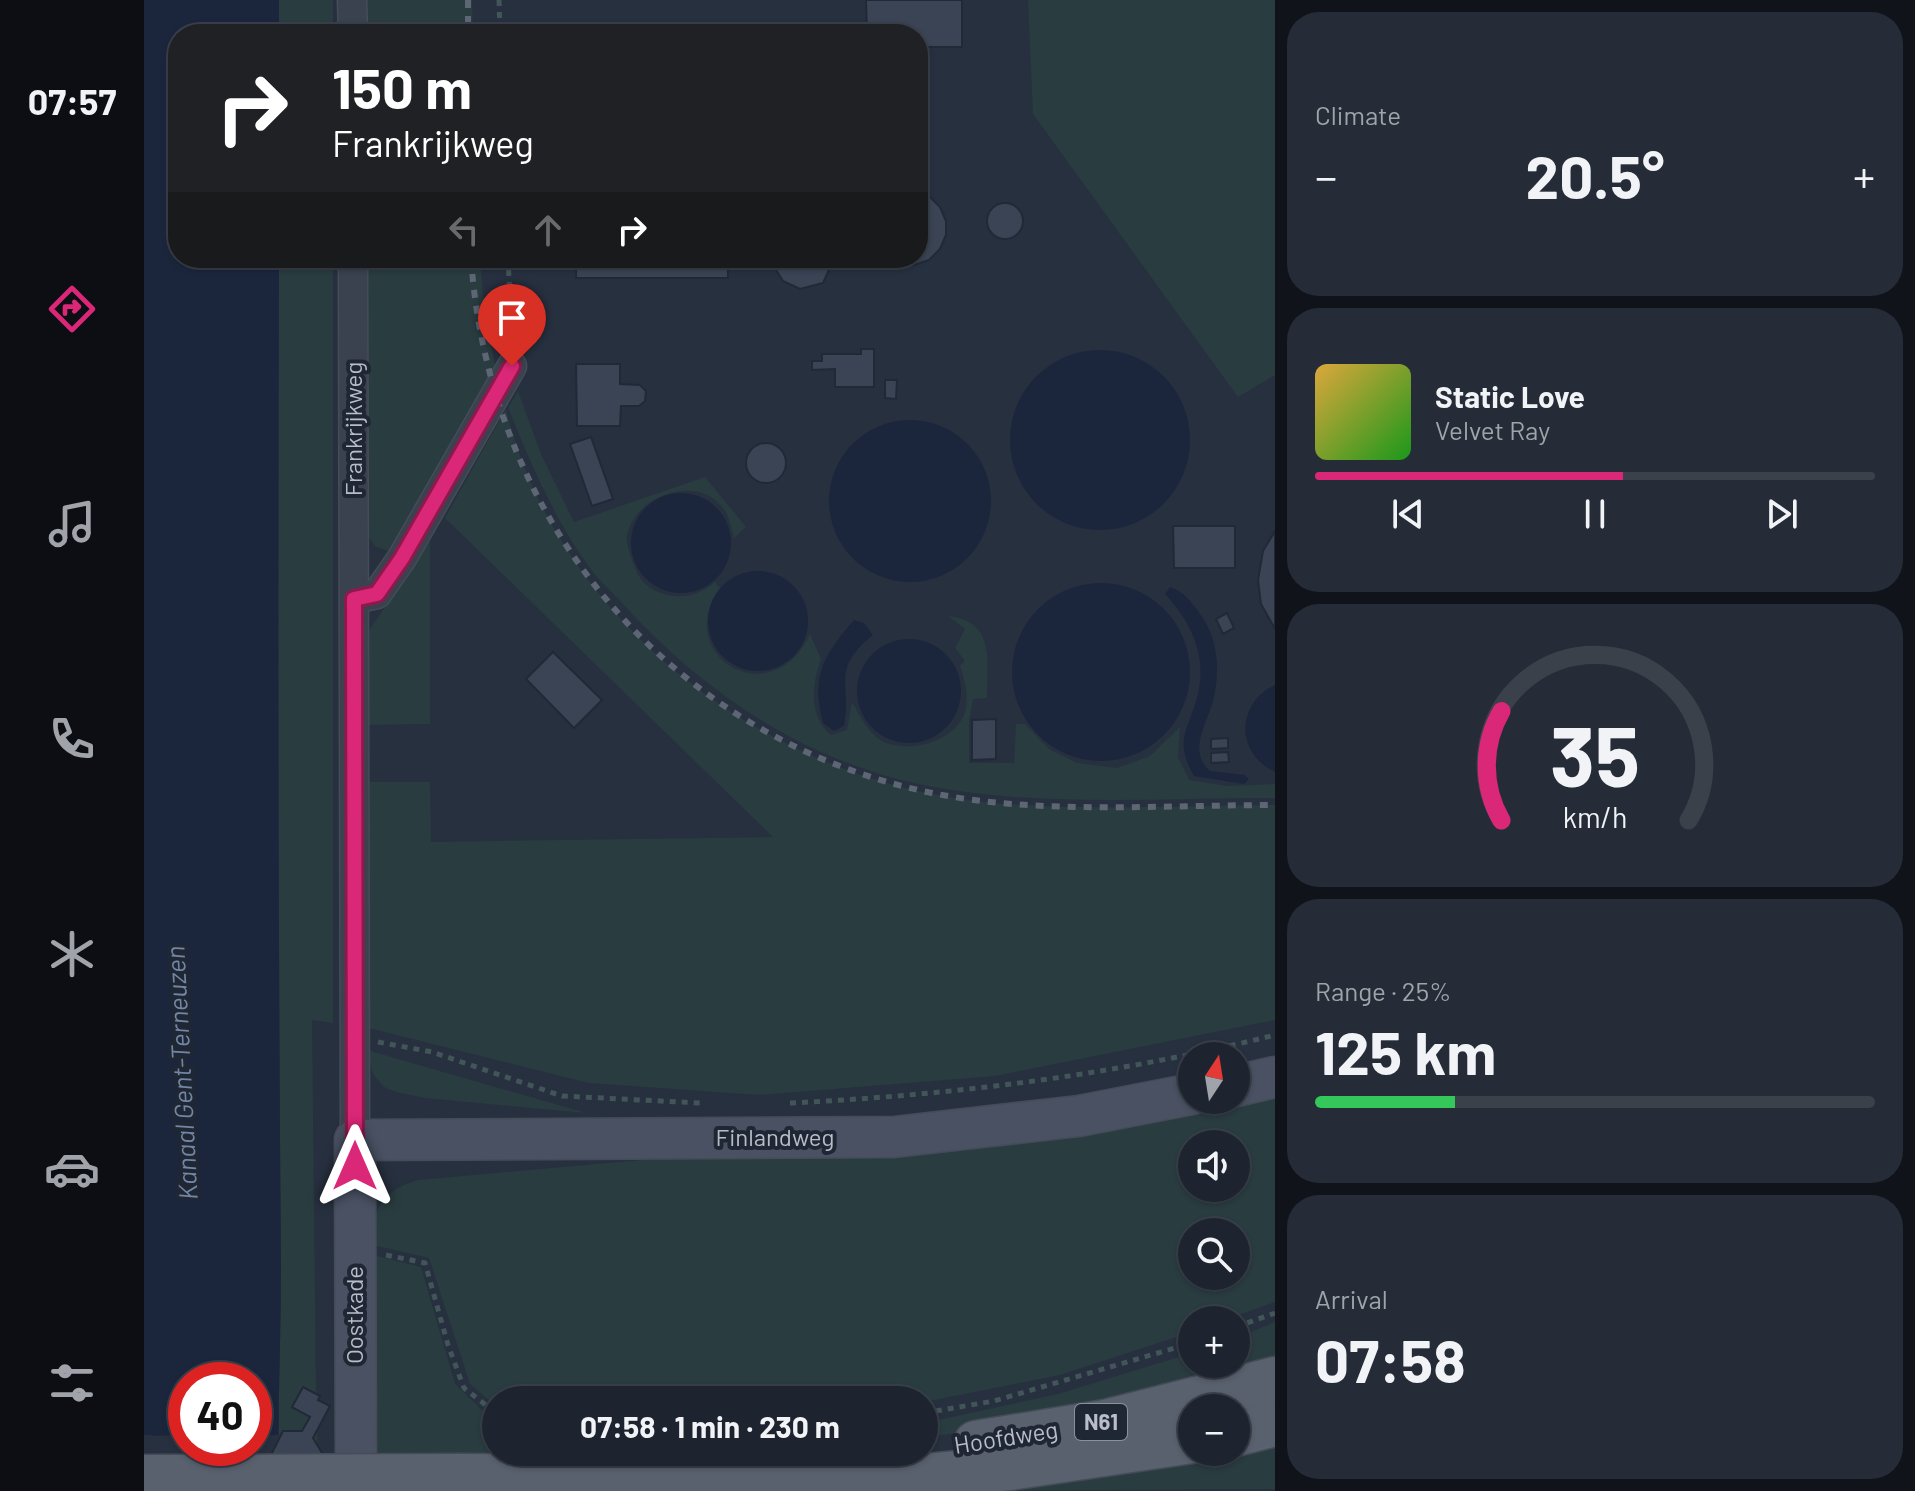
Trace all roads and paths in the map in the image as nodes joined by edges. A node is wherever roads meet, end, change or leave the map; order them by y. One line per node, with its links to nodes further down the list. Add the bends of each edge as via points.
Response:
1 (352, 0): 3 (street)
2 (499, 0): 4 (path)
3 (353, 24)
4 (500, 24)
5 (353, 268): 8 (street, Frankrijkweg)
6 (508, 268): 7 (path)
7 (512, 366): 8 (street, via 402,558 377,594)
8 (354, 599): 10 (street, Frankrijkweg)
9 (1275, 1035): 15 (path, via 1182,1058 1041,1082)
10 (355, 1040): 14 (path, via 432,1052 562,1096); 16 (street, Frankrijkweg)
11 (1275, 1077): 12 (street)
12 (1250, 1083)
13 (1178, 1097): 16 (street, Finlandweg, via 1079,1116 894,1137)
14 (704, 1103)
15 (781, 1103)
16 (355, 1140): 17 (street, Oostkade)
17 (355, 1246): 22 (path, via 425,1263 464,1388); 31 (street, Oostkade)
18 (1275, 1313): 19 (path)
19 (1250, 1322)
20 (1178, 1347): 23 (path, via 994,1401)
21 (1275, 1379): 27 (main road, Hoofdweg / N61, via 1105,1422)
22 (482, 1402)
23 (938, 1411)
24 (1275, 1424): 25 (main road)
25 (1250, 1430)
26 (1178, 1443): 29 (main road, Hoofdweg / N61, via 907,1478)
27 (938, 1448)
28 (774, 1466): 29 (main road, Hoofdweg / N61)
29 (694, 1474): 30 (main road, Hoofdweg / N61, bridge)
30 (144, 1477)
31 (356, 1491)

